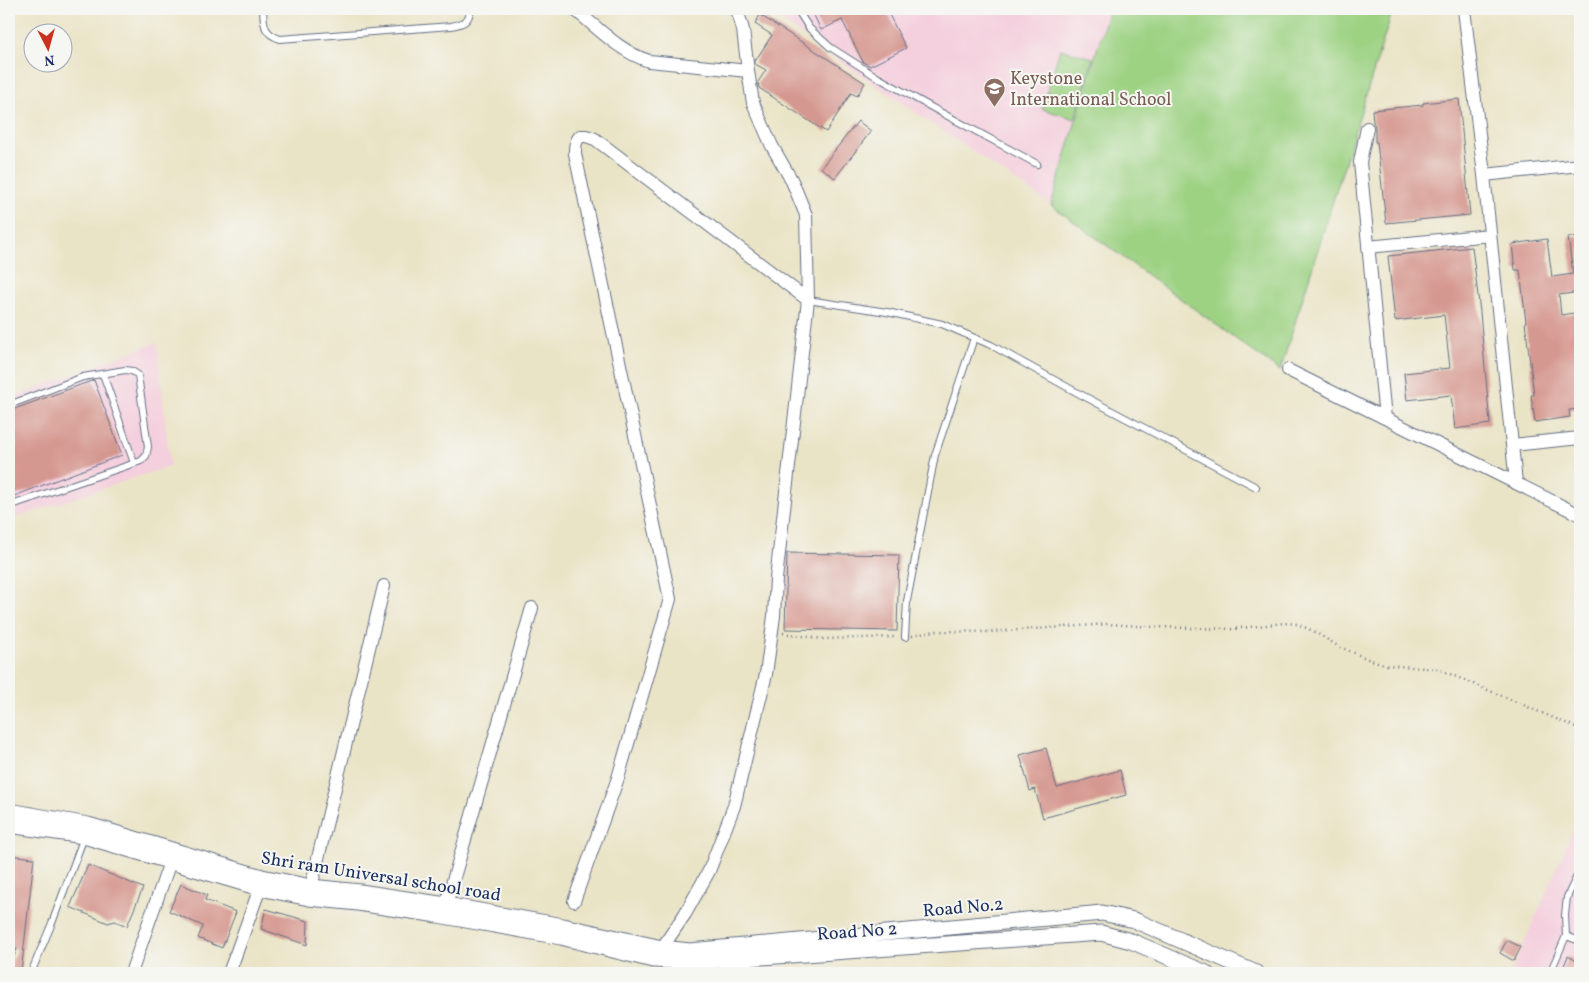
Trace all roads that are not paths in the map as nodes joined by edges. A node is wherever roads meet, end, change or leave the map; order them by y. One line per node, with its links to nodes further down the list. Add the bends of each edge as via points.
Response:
1 (263, 9): 2 (lane, via 267,33 280,39 452,26 465,22)
2 (470, 9)
3 (574, 9): 7 (street, via 622,48 640,58)
4 (737, 9): 7 (street)
5 (797, 9): 9 (lane, via 810,28 830,47 877,77)
6 (1464, 9): 11 (street)
7 (748, 71): 14 (street, via 753,103 806,215)
8 (1367, 128): 13 (street, via 1360,162)
9 (1037, 164)
10 (1580, 165): 11 (street)
11 (1484, 175): 12 (street)
12 (1490, 234): 13 (street); 21 (street)
13 (1368, 247): 19 (street)
14 (808, 300): 15 (lane, via 942,324); 37 (street, via 595,139 580,136 577,140 575,154 670,599 618,778); 41 (street, via 766,674 734,806 709,871)
15 (974, 338): 24 (lane); 29 (lane, via 934,455 907,601)
16 (1288, 370): 19 (street)
17 (103, 374): 18 (lane, via 82,378); 22 (lane); 22 (lane, via 124,370 138,375 148,447 146,456)
18 (9, 405)
19 (1385, 418): 23 (street)
20 (1580, 438): 21 (street)
21 (1512, 445): 23 (street)
22 (134, 463): 25 (lane)
23 (1516, 484): 26 (street)
24 (1256, 487)
25 (9, 506)
26 (1580, 515)
27 (384, 586): 35 (street)
28 (532, 608): 38 (street)
29 (905, 637)
30 (9, 811): 32 (street, Shri ram Universal school road)
31 (9, 825): 32 (street, Shri ram Universal school road)
32 (86, 831): 33 (street, Shri ram Universal school road); 35 (street, Shri ram Universal school road, via 262,877); 42 (lane)
33 (170, 862): 36 (street, Shri ram Universal school road); 43 (street)
34 (1580, 870): 39 (lane, via 1567,896)
35 (311, 886): 38 (street, Shri ram Universal school road)
36 (260, 888): 41 (street, Shri ram Universal school road, via 561,937); 44 (street)
37 (574, 901)
38 (446, 905): 41 (street, Shri ram Universal school road, via 563,926)
39 (1566, 936): 40 (lane); 47 (lane)
40 (1580, 941)
41 (654, 960): 45 (street, Road No 2, via 690,962 1101,933 1131,941); 46 (street, Road No.2, via 690,951 1102,913 1134,920)
42 (31, 973)
43 (130, 973)
44 (229, 973)
45 (1206, 973)
46 (1256, 973)
47 (1550, 973)

